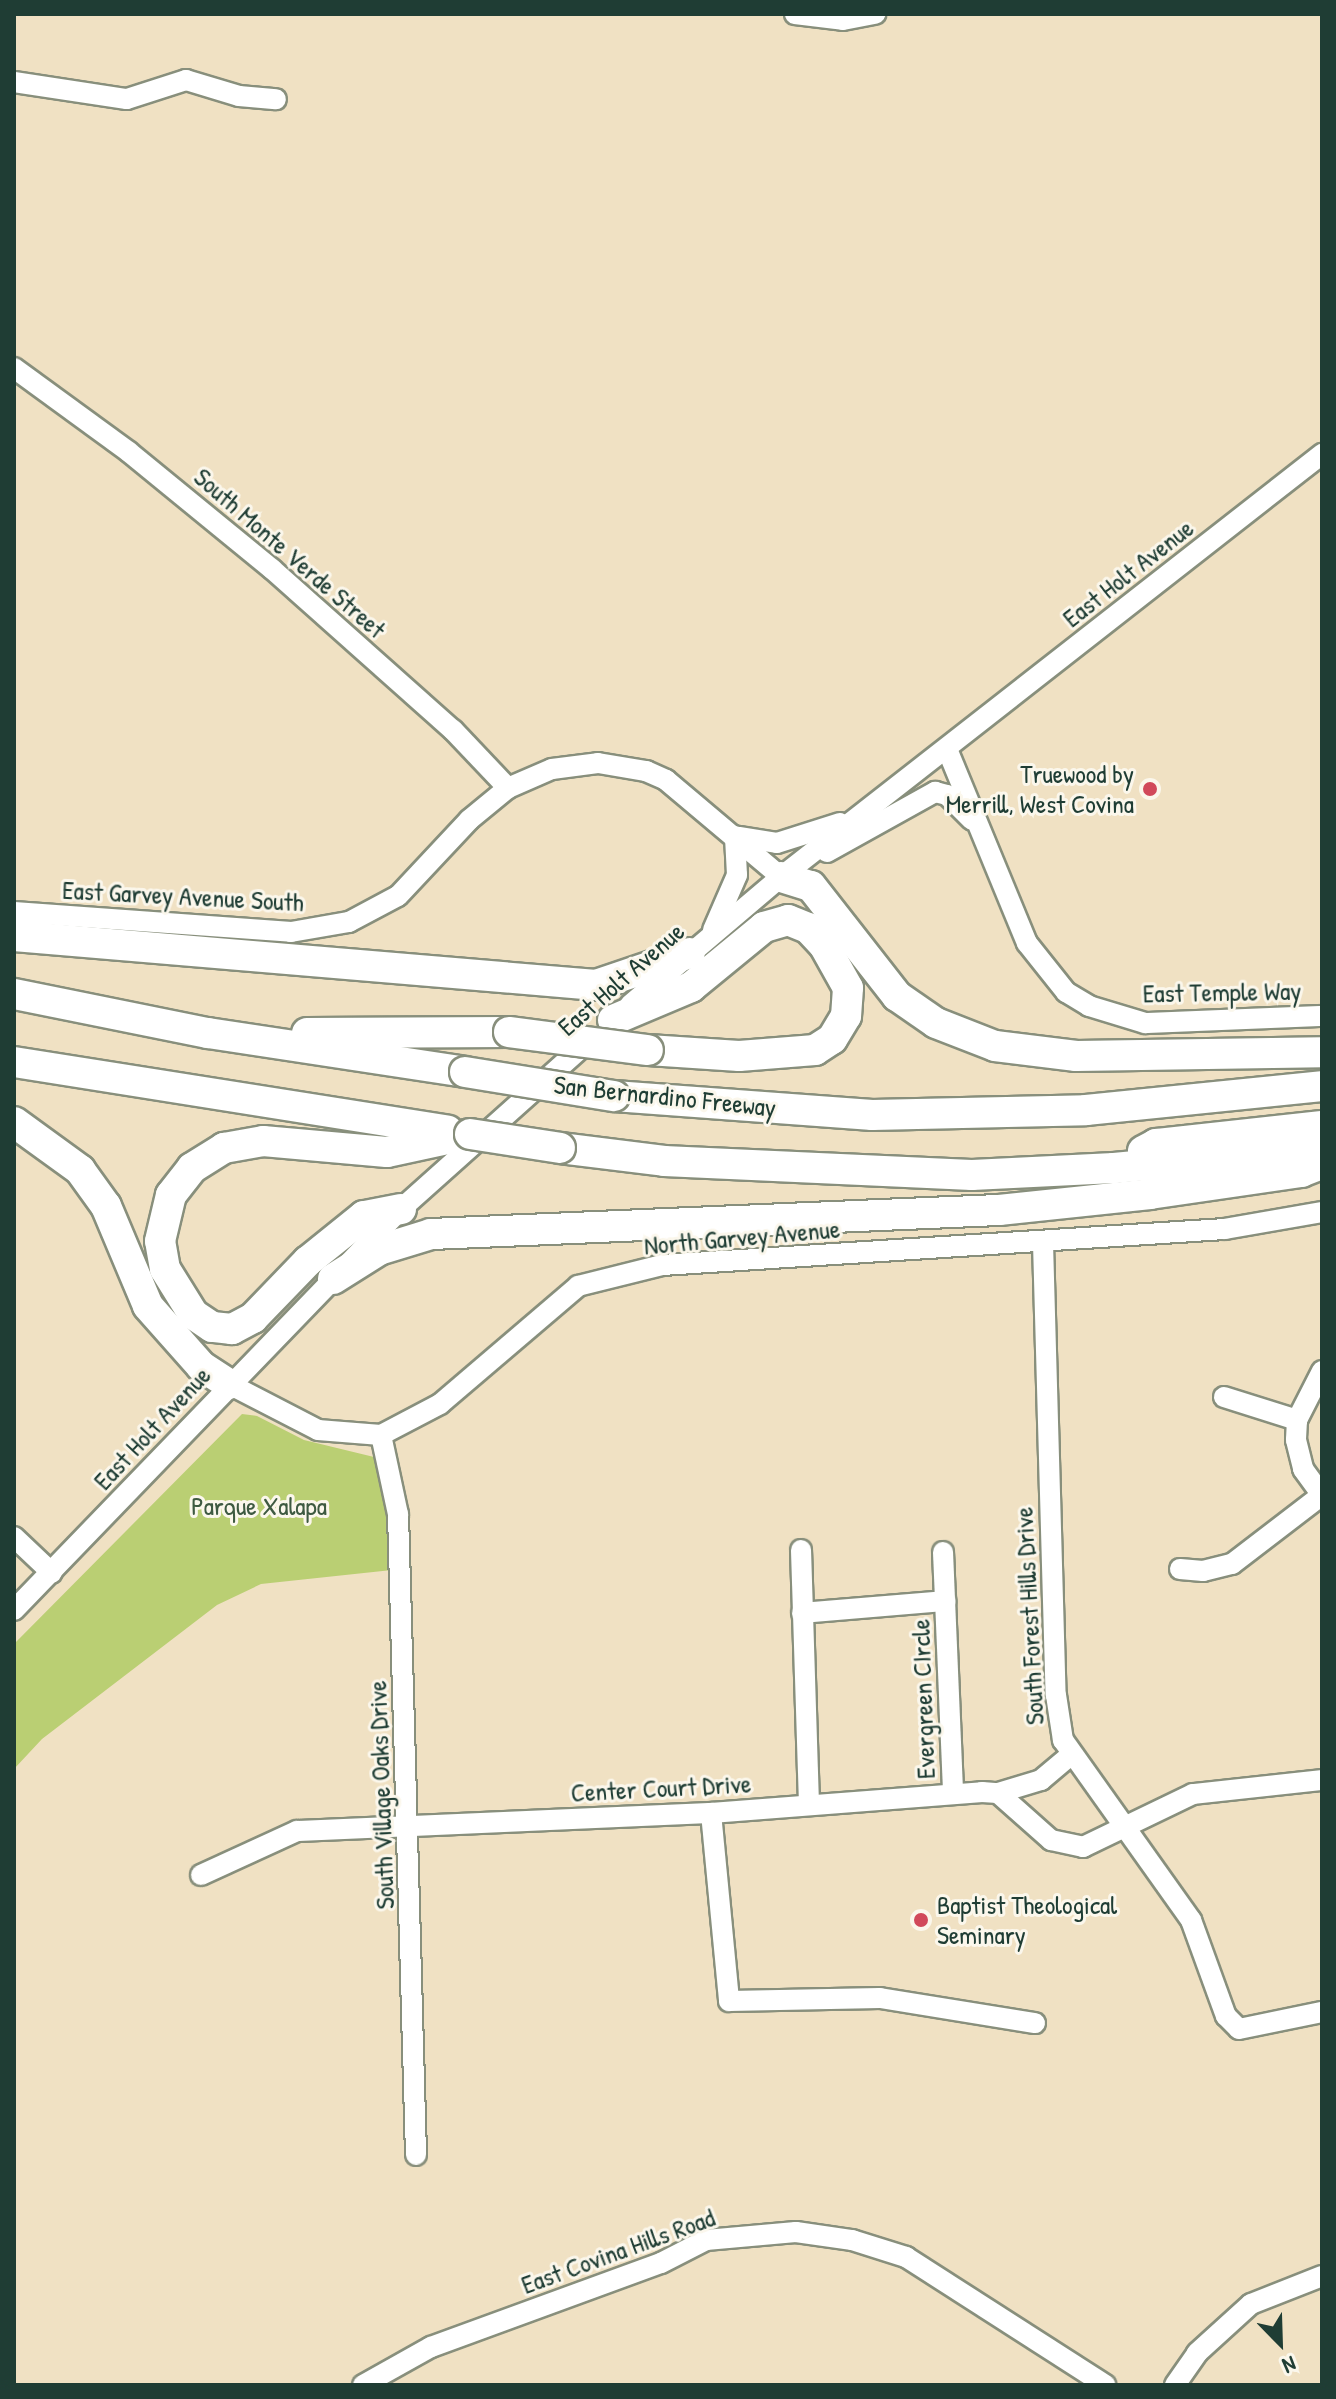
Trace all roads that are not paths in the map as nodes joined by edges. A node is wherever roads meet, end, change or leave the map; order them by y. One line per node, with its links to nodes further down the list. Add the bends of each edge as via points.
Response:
1 (795, 14): 2 (street, via 843,20)
2 (875, 14)
3 (14, 82): 4 (street, via 127,99 186,80 239,96)
4 (276, 99)
5 (19, 371): 8 (street, South Monte Verde Street, via 129,452 272,569 453,730)
6 (1322, 454): 7 (street, East Holt Avenue)
7 (947, 749): 9 (street, East Holt Avenue); 10 (street, East Temple Way)
8 (508, 788): 11 (street, East Garvey Avenue South, via 574,764 621,765 666,780); 13 (street, East Garvey Avenue South, via 469,820 398,896 335,926 291,932)
9 (856, 818): 11 (street, via 777,843); 12 (street, East Holt Avenue)
10 (980, 828): 12 (street, via 947,795 935,792); 17 (street, East Temple Way, via 1027,943 1066,992 1089,1006 1145,1023)
11 (735, 836): 12 (street, East Garvey Avenue South); 15 (street, via 737,875)
12 (793, 868): 15 (street, East Holt Avenue); 20 (highway, via 897,996 936,1023 995,1046 1090,1056)
13 (14, 912)
14 (14, 936): 15 (highway, via 596,985)
15 (700, 945): 18 (street, East Holt Avenue)
16 (14, 994): 19 (highway, San Bernardino Freeway)
17 (1322, 1016)
18 (613, 1020): 19 (highway, bridge, via 691,987 764,927 788,920 808,928 824,945 848,988 846,1016 832,1039 815,1050 739,1056 509,1032); 31 (street, East Holt Avenue)
19 (208, 1033): 24 (highway, San Bernardino Freeway, bridge, via 614,1096 872,1115)
20 (1322, 1052)
21 (14, 1062): 27 (highway)
22 (1322, 1086): 24 (highway, San Bernardino Freeway)
23 (1322, 1103): 24 (highway, via 1154,1122)
24 (1111, 1107)
25 (14, 1122): 36 (highway, via 80,1170 106,1206 155,1316 201,1366)
26 (1322, 1126): 30 (highway, via 1156,1144)
27 (470, 1134): 30 (highway, bridge, via 664,1161 972,1175); 31 (highway, via 375,1151 243,1142 208,1157 182,1179 165,1210 160,1241 170,1282 203,1321 232,1329 253,1318 308,1261 364,1216)
28 (1322, 1148): 30 (highway)
29 (1322, 1164): 34 (highway, via 1301,1172 1166,1192 999,1210 431,1234 379,1250)
30 (1114, 1168)
31 (401, 1209): 34 (street, East Holt Avenue)
32 (1322, 1212): 33 (street, North Garvey Avenue, via 1225,1229)
33 (1043, 1243): 39 (street, North Garvey Avenue, via 662,1265 578,1286 440,1404); 49 (street, South Forest Hills Drive, via 1056,1695)
34 (333, 1279): 36 (street, East Holt Avenue)
35 (1322, 1371): 38 (street)
36 (229, 1384): 39 (street, via 318,1430); 45 (street, East Holt Avenue)
37 (1224, 1397): 38 (street)
38 (1297, 1420): 40 (street, via 1303,1469)
39 (381, 1435): 55 (street, South Village Oaks Drive, via 398,1514)
40 (1322, 1495): 44 (street, via 1232,1564 1203,1571)
41 (14, 1537): 45 (street)
42 (801, 1550): 48 (street)
43 (943, 1552): 46 (street, Evergreen CIrcle)
44 (1180, 1569)
45 (52, 1573): 47 (street, East Holt Avenue)
46 (945, 1601): 48 (street, Evergreen CIrcle); 52 (street, Evergreen CIrcle)
47 (14, 1610)
48 (802, 1613): 53 (street)
49 (1071, 1755): 51 (street, Center Court Drive, via 1041,1780); 56 (street, South Forest Hills Drive)
50 (1322, 1780): 56 (street, via 1193,1794)
51 (998, 1793): 52 (street, Center Court Drive); 56 (street, via 1034,1830 1065,1846 1083,1847)
52 (953, 1794): 53 (street, Center Court Drive)
53 (809, 1805): 54 (street, Center Court Drive)
54 (711, 1813): 55 (street, Center Court Drive); 59 (street, via 729,2001 880,1998)
55 (408, 1824): 57 (street, Center Court Drive, via 297,1831); 60 (street, South Village Oaks Drive)
56 (1120, 1833): 58 (street, South Forest Hills Drive, via 1191,1920 1226,2016 1239,2029)
57 (201, 1875)
58 (1322, 2012)
59 (1035, 2023)
60 (416, 2155)
61 (1322, 2276): 64 (street, via 1251,2304 1197,2353)
62 (363, 2385): 63 (street, East Covina Hills Road, via 431,2347 661,2263 706,2240 796,2232 852,2240 906,2257)
63 (1105, 2385)
64 (1175, 2385)

